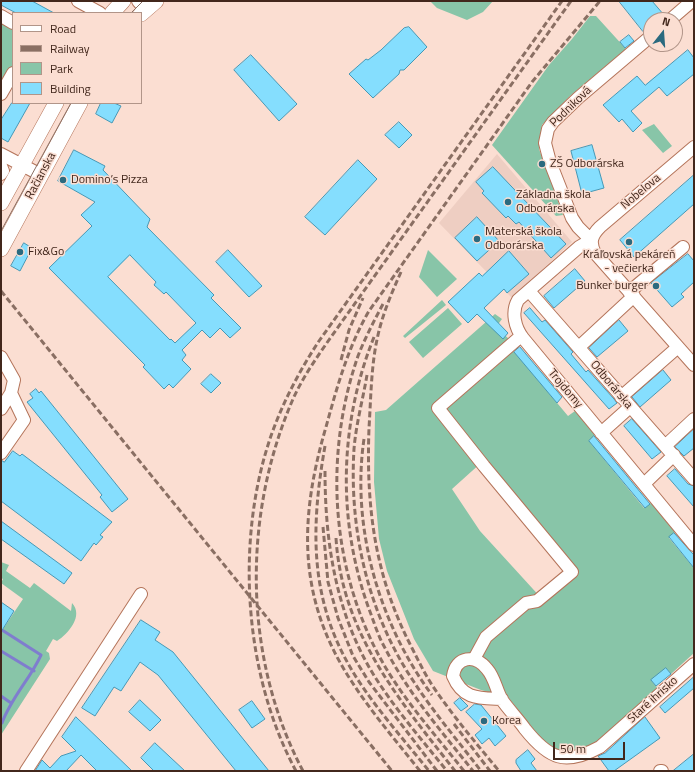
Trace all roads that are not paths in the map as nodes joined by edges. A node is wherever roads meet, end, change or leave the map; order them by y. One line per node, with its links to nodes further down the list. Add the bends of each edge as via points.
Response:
1 (78, 1): 4 (street)
2 (123, 1): 5 (main road)
3 (692, 1): 6 (street)
4 (98, 12)
5 (113, 12)
6 (679, 12)
7 (1, 16): 8 (street)
8 (12, 22)
9 (643, 43): 21 (street, Podniková, via 578,98 548,129 545,143 550,162 572,218)
10 (12, 74): 11 (street)
11 (1, 94)
12 (55, 104): 17 (main road, Račianska)
13 (79, 104): 19 (main road, Račianska)
14 (694, 147): 21 (street, Nobelova, via 600,227)
15 (1, 154): 17 (street)
16 (1, 166): 18 (street)
17 (22, 166): 19 (street); 20 (main road, Račianska)
18 (1, 174)
19 (41, 175): 23 (main road, Račianska)
20 (1, 203)
21 (591, 240): 24 (street, Trojdomy, via 579,247); 25 (street, via 595,252)
22 (683, 247): 25 (street)
23 (1, 249)
24 (529, 291): 26 (street, Trojdomy, via 516,303 515,325); 27 (street, Odborárska)
25 (632, 294): 27 (street); 28 (street)
26 (521, 336): 36 (street, Trojdomy); 44 (street, via 438,408 572,572 537,601 526,602 486,637)
27 (580, 347): 32 (street, Odborárska)
28 (678, 347): 30 (street); 32 (street)
29 (1, 358): 31 (street, via 14,380)
30 (694, 365)
31 (11, 393): 34 (street); 38 (street, via 24,420)
32 (621, 397): 33 (street, Odborárska)
33 (630, 407): 36 (street); 37 (street, Odborárska)
34 (1, 409)
35 (694, 419): 37 (street)
36 (602, 433): 41 (street, Trojdomy)
37 (665, 446): 39 (street, Odborárska)
38 (1, 452)
39 (674, 456): 40 (street, Odborárska); 41 (street)
40 (694, 479)
41 (644, 484): 42 (street, Trojdomy)
42 (693, 543)
43 (142, 594): 47 (street)
44 (474, 659): 46 (street, Staré ihrisko, via 488,669); 46 (street, via 464,659 457,664 453,676 456,685 470,697)
45 (694, 664): 46 (street, Staré ihrisko, via 600,747 570,759 558,758 538,745)
46 (502, 699)
47 (26, 771)

